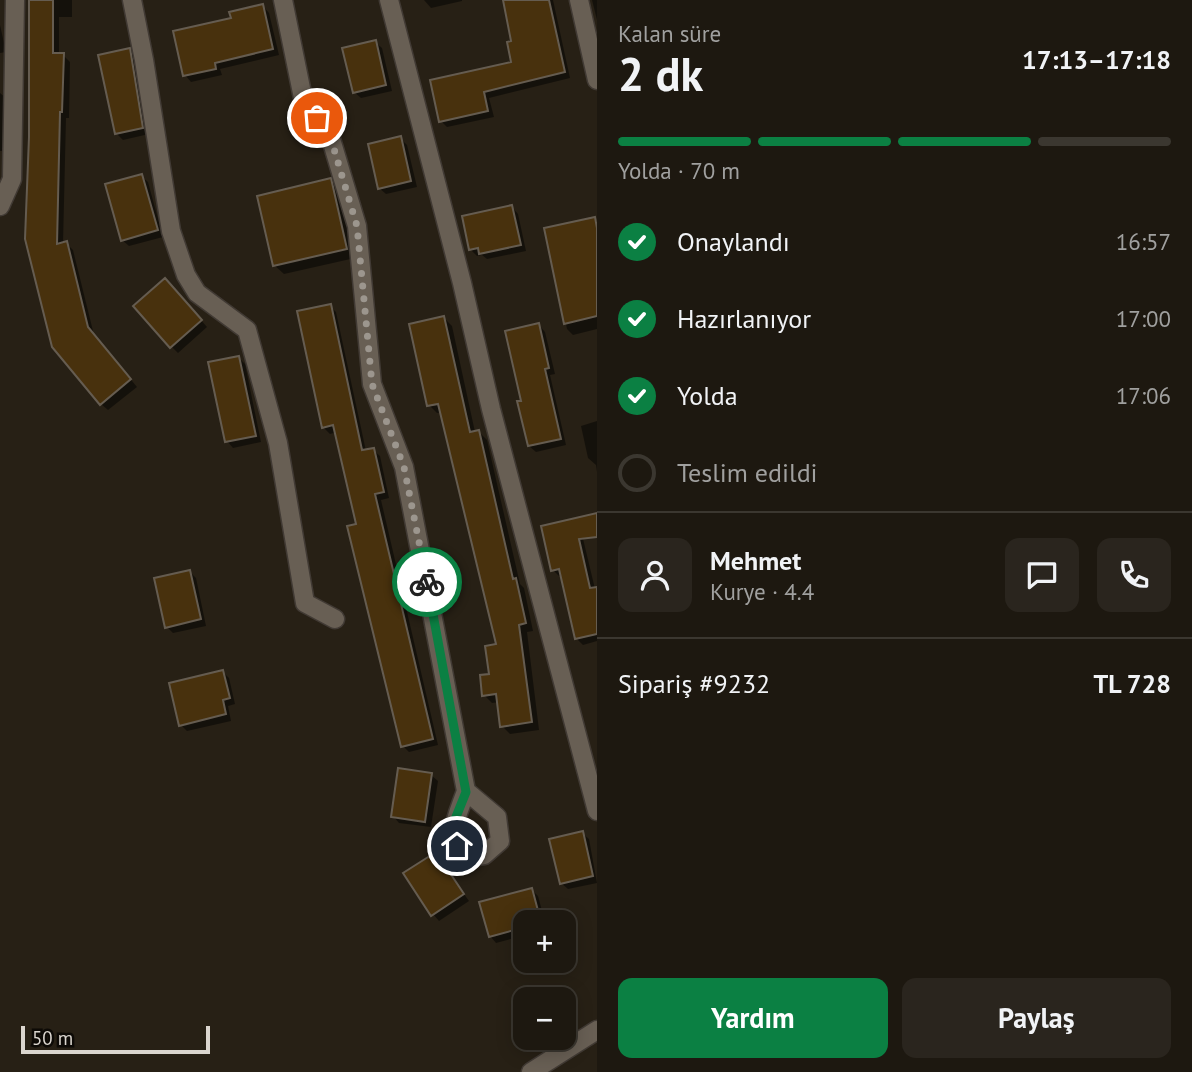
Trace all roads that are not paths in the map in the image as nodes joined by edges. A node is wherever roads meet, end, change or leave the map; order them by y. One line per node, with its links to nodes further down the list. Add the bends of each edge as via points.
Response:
1 (15, 0): 7 (street, via 12,179)
2 (132, 0): 8 (street, via 171,231 197,293 247,330 278,443 305,603)
3 (283, 0): 9 (street, via 303,98 331,139 357,226 372,384 404,467)
4 (388, 0): 10 (street)
5 (579, 0): 6 (street)
6 (597, 80)
7 (0, 206)
8 (335, 619)
9 (466, 792)
10 (597, 811)
11 (597, 1030): 12 (street)
12 (531, 1072)

